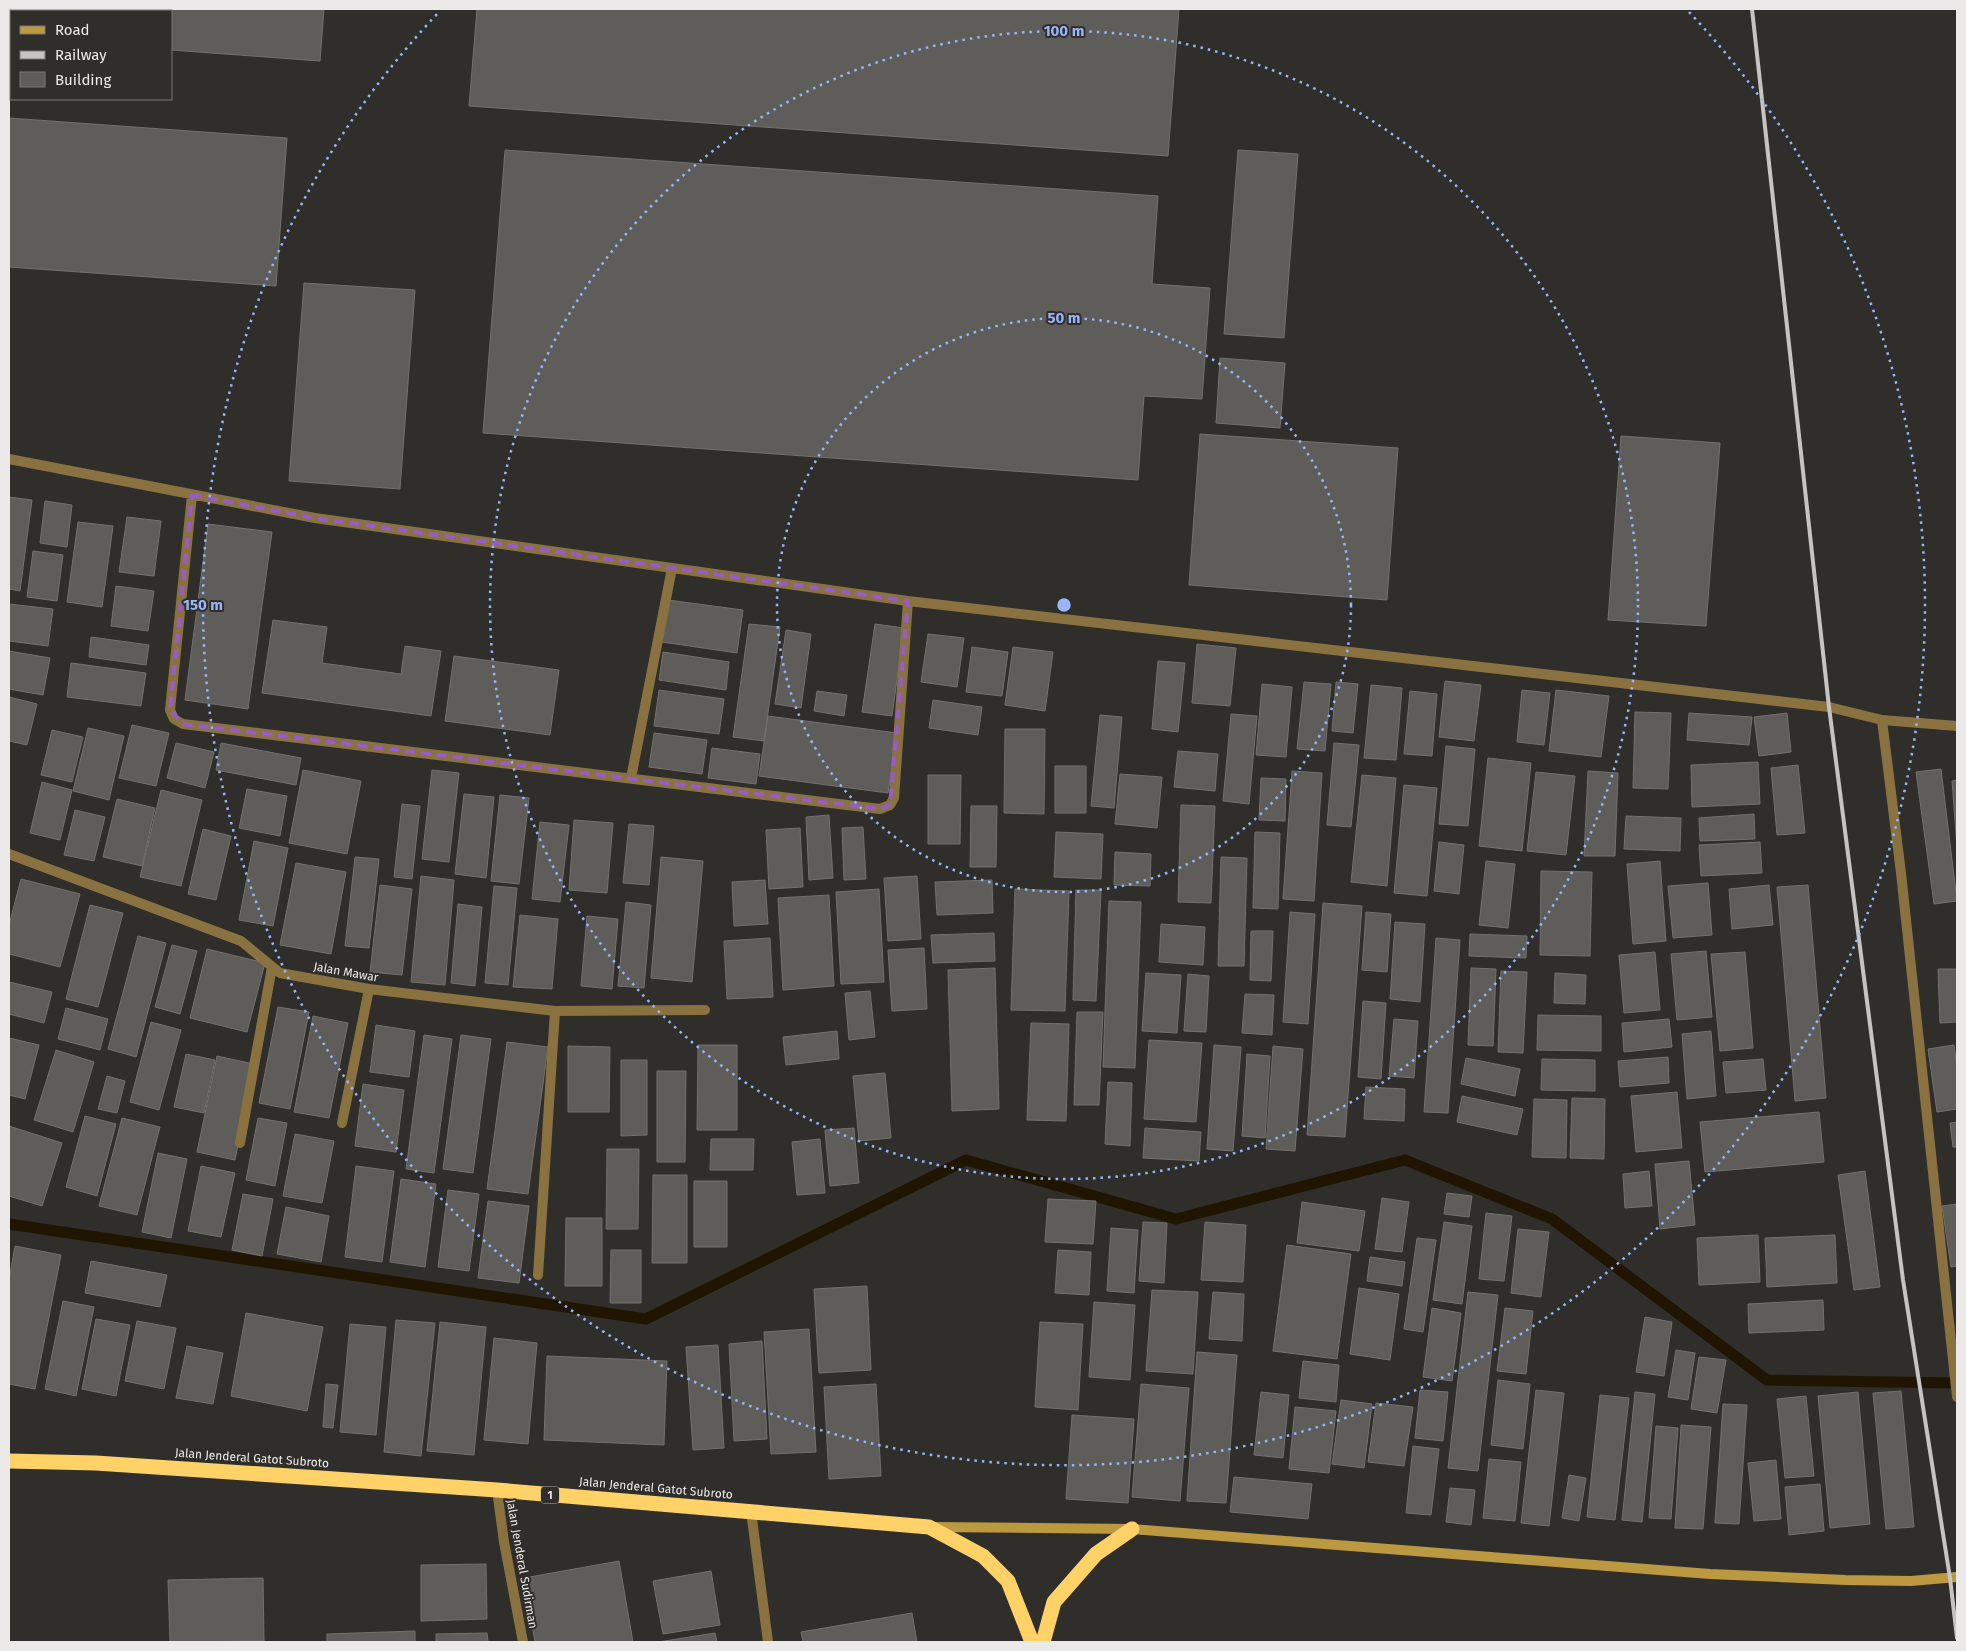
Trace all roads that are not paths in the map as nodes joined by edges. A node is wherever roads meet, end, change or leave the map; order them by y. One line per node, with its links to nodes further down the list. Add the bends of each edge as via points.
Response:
1 (9, 459): 2 (street)
2 (192, 495): 3 (street, via 315,518); 7 (street, via 170,710 174,719 183,724)
3 (672, 568): 4 (street); 7 (street)
4 (908, 601): 5 (street, via 1819,706); 7 (street, via 894,798 890,805 880,808)
5 (1882, 720): 6 (street); 16 (street)
6 (1957, 726)
7 (631, 778)
8 (9, 854): 9 (street, Jalan Mawar, via 241,941)
9 (272, 967): 10 (street, Jalan Mawar, via 280,972); 14 (street)
10 (369, 989): 12 (street, Jalan Mawar); 13 (street)
11 (705, 1010): 12 (street, Jalan Mawar)
12 (555, 1011): 15 (street)
13 (342, 1123)
14 (240, 1143)
15 (538, 1275)
16 (1957, 1397)
17 (9, 1461): 18 (highway, Jalan Jenderal Gatot Subroto / 1, via 96,1463)
18 (497, 1490): 19 (highway, Jalan Jenderal Gatot Subroto / 1); 23 (street, Jalan Jenderal Sudirman)
19 (751, 1511): 20 (highway, Jalan Jenderal Gatot Subroto / 1); 24 (street)
20 (930, 1527): 21 (main road); 25 (highway, Jalan Jenderal Gatot Subroto / 1, via 984,1556 1008,1581)
21 (1132, 1529): 22 (main road, via 1710,1574 1911,1581); 26 (highway, via 1096,1554 1054,1602)
22 (1957, 1577)
23 (523, 1642)
24 (768, 1642)
25 (1032, 1642)
26 (1043, 1642)

